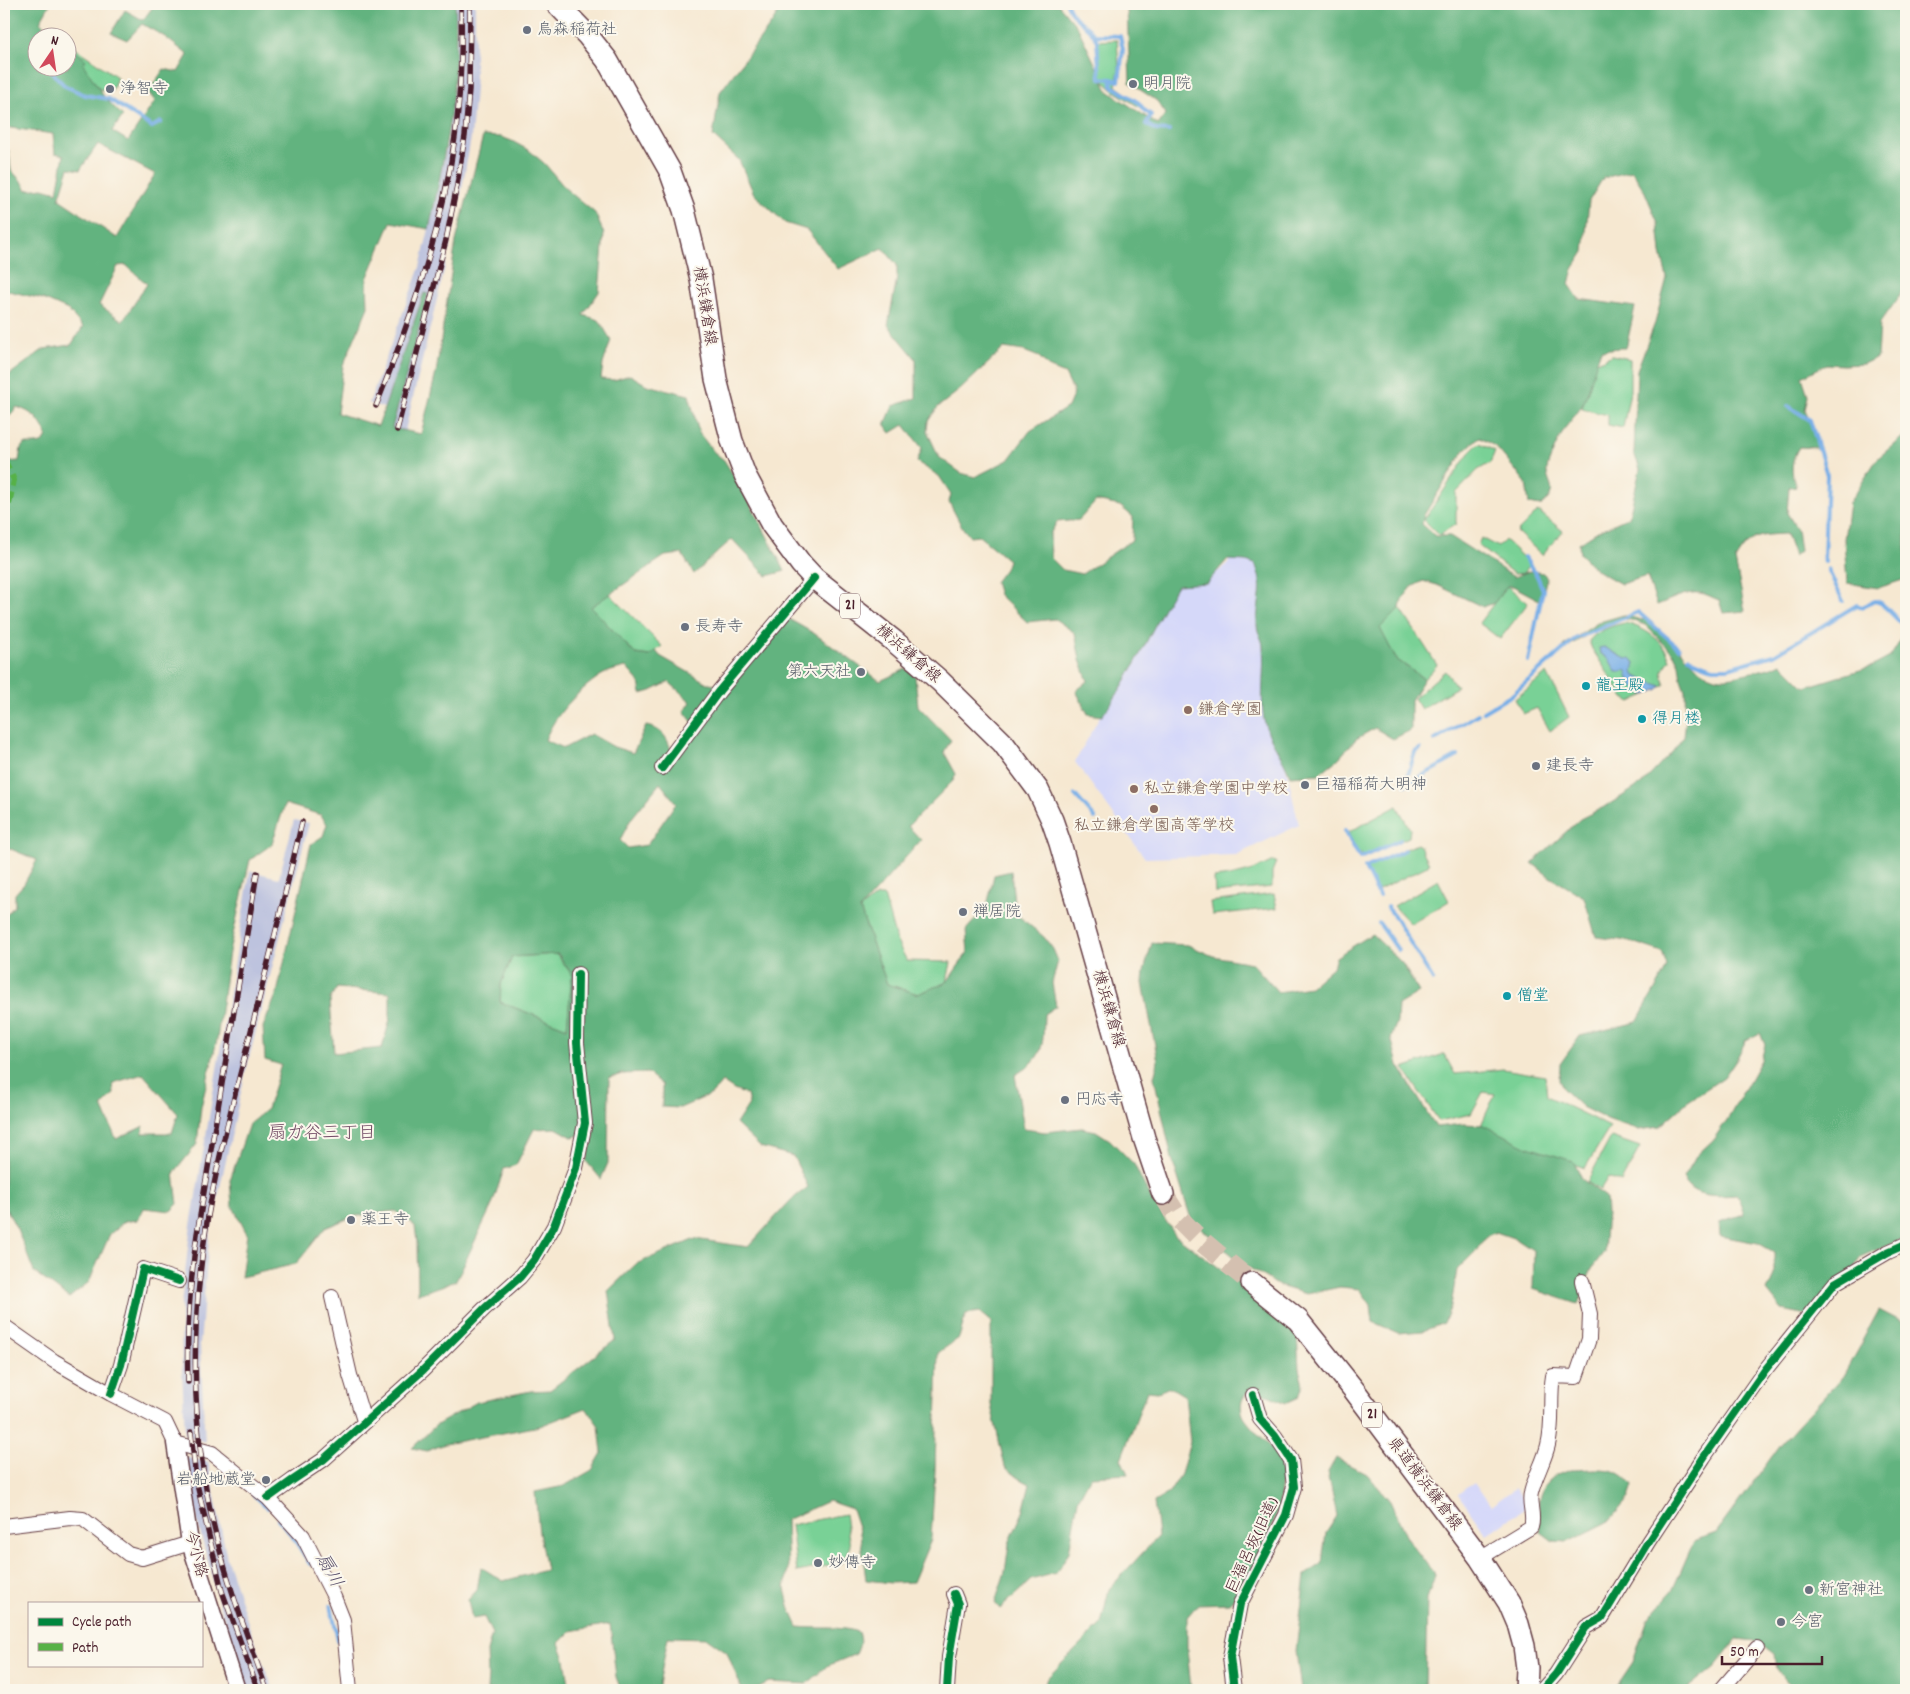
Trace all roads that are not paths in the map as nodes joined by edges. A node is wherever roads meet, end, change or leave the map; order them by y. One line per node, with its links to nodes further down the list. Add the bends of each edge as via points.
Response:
1 (557, 4): 2 (main road, 横浜鎌倉線 / 21, via 607,60 670,171 684,210 701,279 716,379 732,441 745,475 772,525)
2 (814, 578): 3 (street, via 719,691); 5 (main road, 横浜鎌倉線 / 21, via 894,641 978,717 1003,743 1038,790 1060,843)
3 (662, 768)
4 (578, 974): 14 (street, via 577,1043 585,1123 576,1168 554,1226 520,1277 423,1370)
5 (1163, 1194)
6 (1906, 1244): 27 (street, via 1835,1284 1765,1370 1699,1464 1602,1618 1586,1627)
7 (179, 1281): 12 (street, via 143,1269)
8 (1582, 1281): 19 (street, via 1590,1314 1589,1339 1576,1377 1553,1376 1548,1444 1530,1495 1534,1520 1531,1527)
9 (1252, 1282): 19 (main road, 県道横浜鎌倉線 / 21, via 1298,1320)
10 (332, 1297): 14 (street)
11 (4, 1326): 12 (street, via 54,1361)
12 (111, 1394): 15 (street, via 165,1422)
13 (1253, 1395): 25 (street, 巨福呂坂(旧道), via 1260,1419 1291,1460 1294,1487 1286,1515 1240,1604 1230,1657)
14 (364, 1421): 16 (street, via 323,1460)
15 (175, 1443): 16 (street, via 212,1453); 18 (street, 今小路)
16 (268, 1498): 23 (street, via 303,1536 334,1597 343,1620)
17 (4, 1526): 18 (street, via 83,1519 128,1554 142,1558)
18 (190, 1543): 22 (street, 今小路)
19 (1480, 1558): 26 (main road, 県道横浜鎌倉線 / 21, via 1509,1603 1518,1624 1527,1668)
20 (954, 1594): 24 (street, via 958,1604)
21 (1757, 1648): 28 (street)
22 (236, 1690)
23 (350, 1690)
24 (947, 1690)
25 (1234, 1690)
26 (1526, 1690)
27 (1542, 1690)
28 (1721, 1690)

